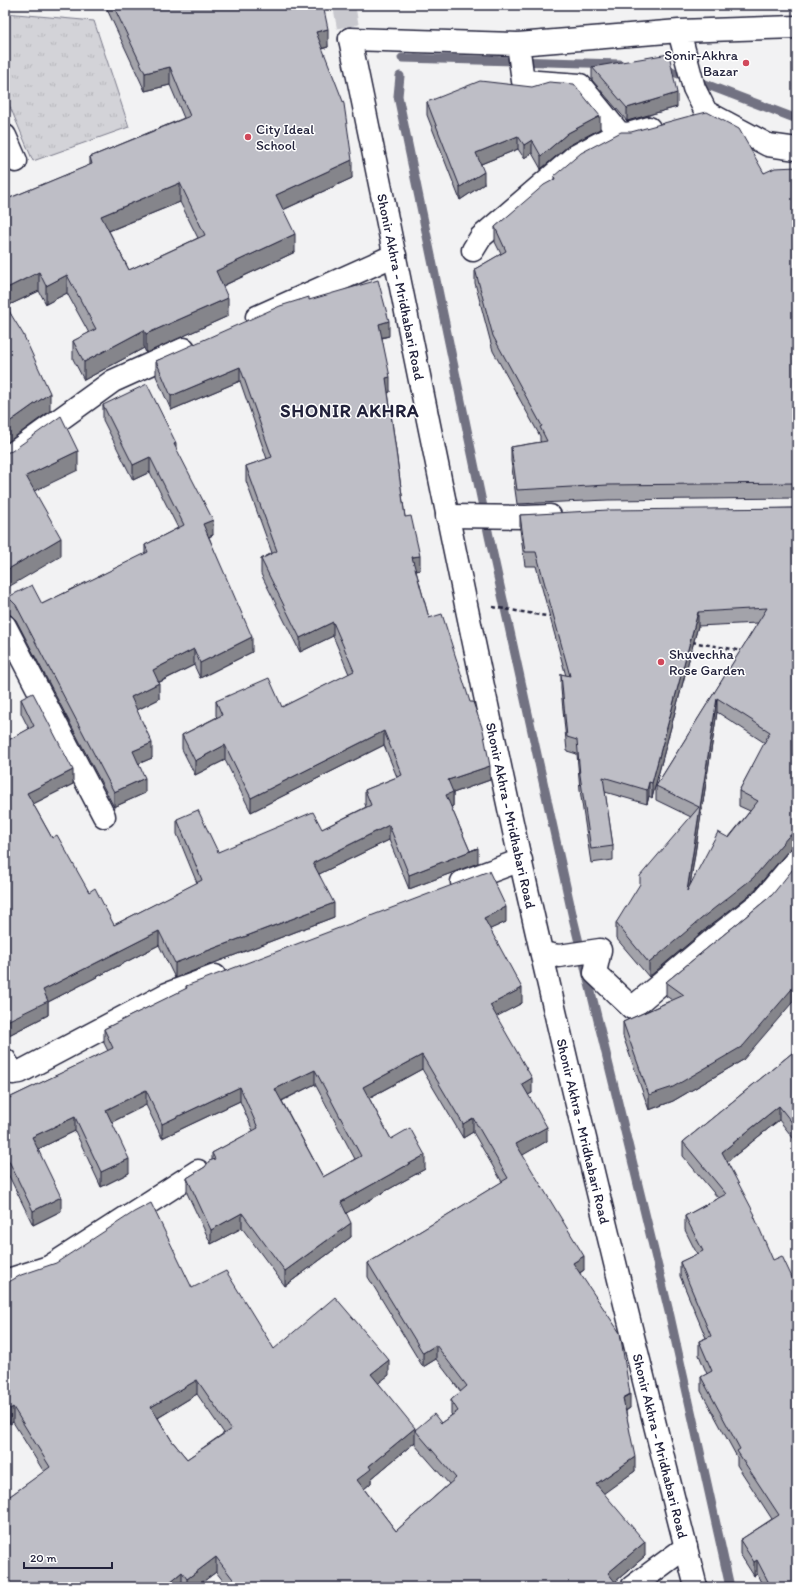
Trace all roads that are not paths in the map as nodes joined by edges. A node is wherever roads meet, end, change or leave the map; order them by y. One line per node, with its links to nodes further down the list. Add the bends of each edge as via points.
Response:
1 (797, 27): 2 (street)
2 (679, 31): 3 (street); 4 (street, via 694,88)
3 (518, 44): 5 (street, via 523,81 580,85); 10 (street, Shonir Akhra - Mridhabari Road, via 350,39)
4 (706, 112): 5 (street, via 628,134); 7 (street, via 768,145)
5 (619, 133): 9 (street, via 574,157 481,238)
6 (5, 136): 8 (street)
7 (797, 149)
8 (16, 161)
9 (473, 250)
10 (395, 255): 11 (street); 15 (street, Shonir Akhra - Mridhabari Road)
11 (236, 326)
12 (200, 342): 13 (street, via 114,380)
13 (5, 459)
14 (571, 514): 15 (street, via 526,517)
15 (447, 516): 19 (street, Shonir Akhra - Mridhabari Road)
16 (5, 626): 17 (street)
17 (104, 816)
18 (797, 859): 21 (street, via 762,901 632,1008 594,973 600,950)
19 (521, 860): 20 (street); 21 (street, Shonir Akhra - Mridhabari Road)
20 (447, 888)
21 (551, 954): 26 (street, Shonir Akhra - Mridhabari Road, via 613,1255)
22 (233, 969): 23 (street, via 167,994 20,1072 14,1073)
23 (5, 1060)
24 (198, 1171): 25 (street, via 49,1267)
25 (5, 1280)
26 (686, 1547): 27 (street); 28 (street, Shonir Akhra - Mridhabari Road)
27 (632, 1587)
28 (696, 1587)

